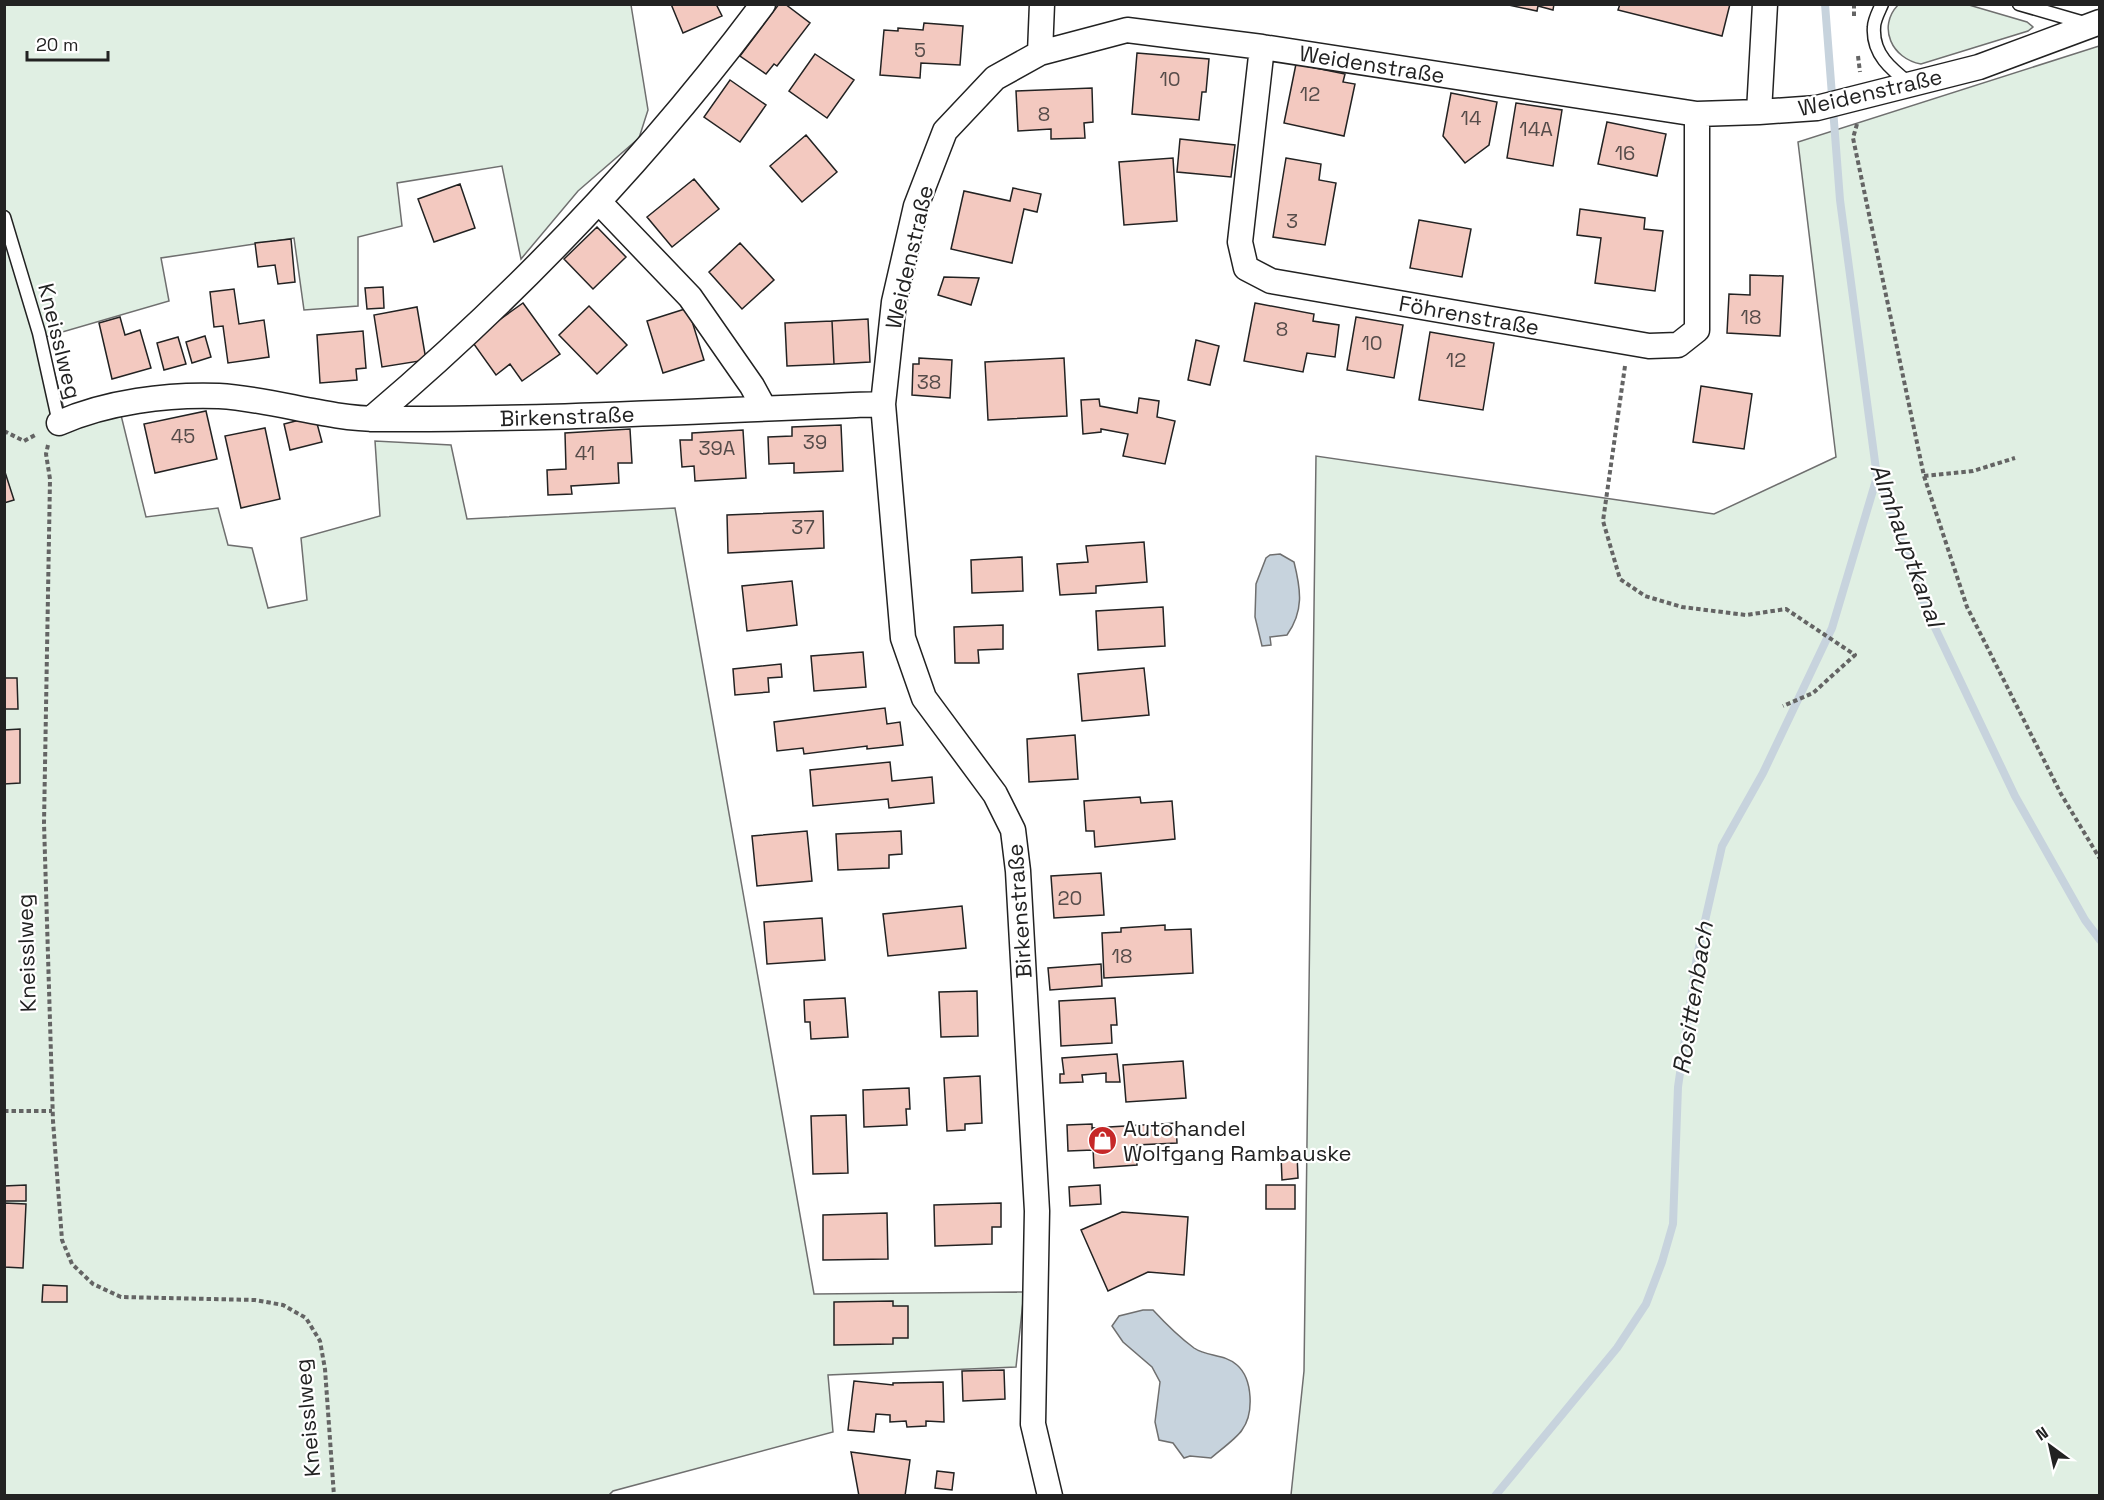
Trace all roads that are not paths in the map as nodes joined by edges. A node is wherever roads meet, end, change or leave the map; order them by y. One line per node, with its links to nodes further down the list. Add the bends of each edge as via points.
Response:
1 (764, 4): 12 (street, via 711,74)
2 (1042, 4): 8 (street)
3 (1765, 4): 10 (street)
4 (1882, 4): 9 (lane, via 1874,26 1877,46 1885,65)
5 (2019, 4): 6 (lane)
6 (2096, 24): 9 (street, Weidenstraße, via 1979,67)
7 (1262, 48): 8 (street, Weidenstraße, via 1127,30); 11 (street, Weidenstraße); 11 (street, Föhrenstraße, via 1240,242 1246,268 1271,281 1649,346 1678,345 1696,330)
8 (1040, 53): 14 (street, Weidenstraße, via 995,78 945,131 916,206 894,302)
9 (1910, 84): 10 (street, Weidenstraße, via 1817,108)
10 (1759, 112): 11 (street, Weidenstraße)
11 (1697, 114)
12 (600, 203): 15 (street, via 690,297); 16 (street, via 479,323)
13 (4, 217): 17 (lane, Kneisslweg, via 39,333)
14 (883, 404): 15 (street, Birkenstraße); 18 (street, Birkenstraße, via 903,638 924,698 995,794 1012,830 1018,871 1037,1211 1033,1424)
15 (764, 408): 16 (street, Birkenstraße, via 468,420)
16 (371, 419): 17 (street, Birkenstraße, via 220,396 120,404 82,412)
17 (59, 423)
18 (1050, 1496)

